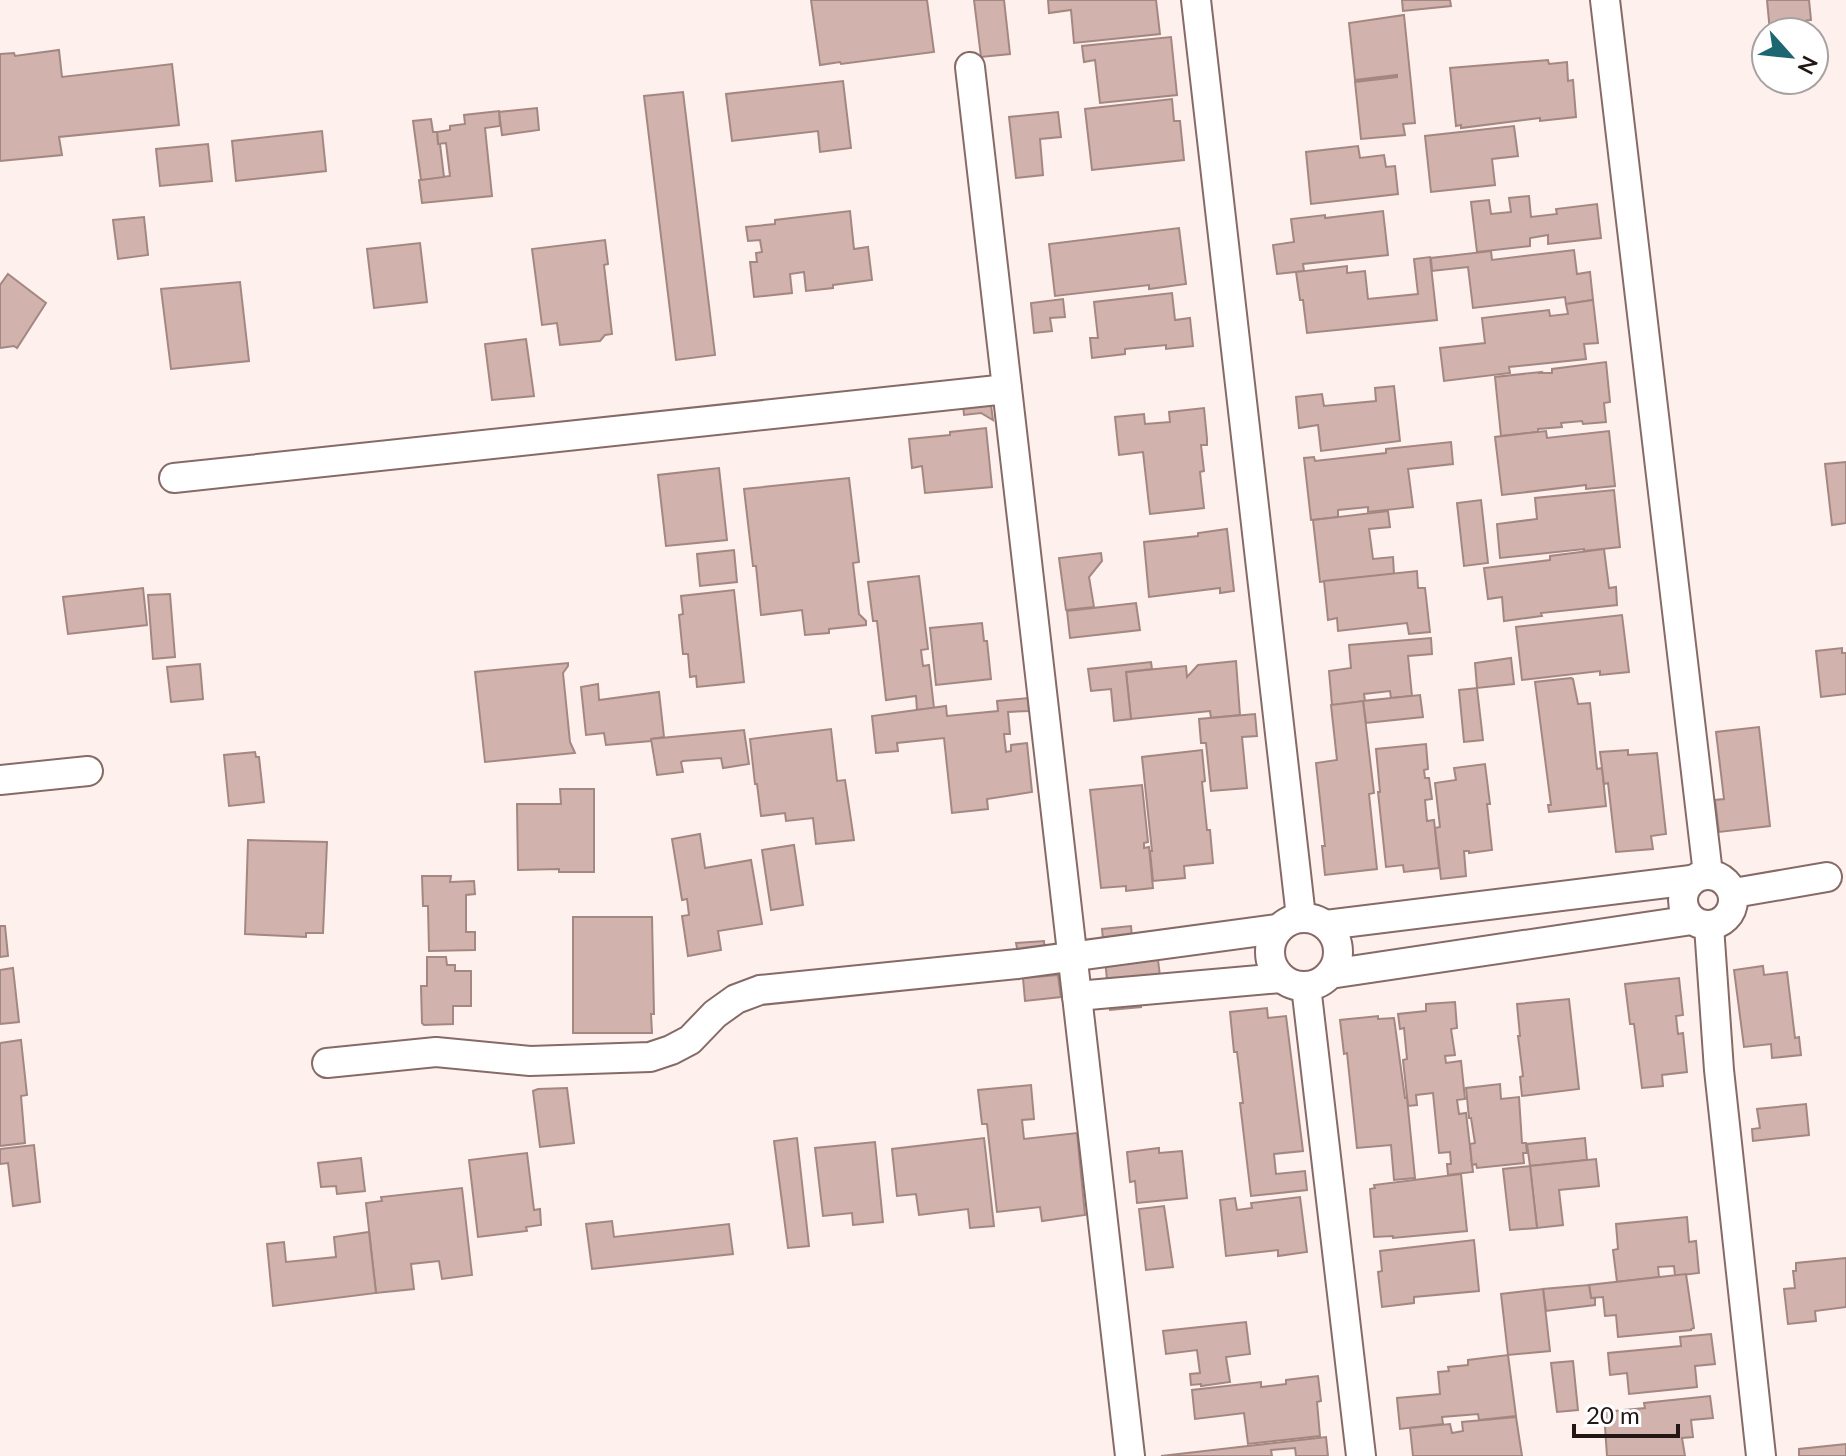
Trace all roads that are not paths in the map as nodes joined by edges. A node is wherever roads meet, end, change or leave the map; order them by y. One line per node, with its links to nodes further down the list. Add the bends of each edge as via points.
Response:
1 (1196, 0): 12 (street)
2 (1605, 0): 8 (street)
3 (970, 67): 4 (street)
4 (1007, 389): 5 (street); 14 (street)
5 (174, 478)
6 (88, 771): 7 (street)
7 (0, 780)
8 (1700, 877): 10 (street, via 1724,879); 11 (street, via 1684,893 1684,908); 12 (street)
9 (1827, 877): 10 (street)
10 (1734, 893): 11 (street, via 1733,909 1724,921)
11 (1701, 923): 15 (street); 21 (street)
12 (1301, 924): 13 (street); 15 (street, via 1271,941 1269,954 1273,967); 15 (street, via 1334,935 1338,948 1336,962)
13 (1180, 943): 14 (street); 16 (street)
14 (1073, 957): 17 (street); 18 (street, via 760,990 736,999 690,1040 650,1057 530,1061 436,1052)
15 (1306, 979): 16 (street); 20 (street)
16 (1187, 986): 17 (street)
17 (1077, 996): 19 (street)
18 (327, 1063)
19 (1130, 1456)
20 (1361, 1456)
21 (1761, 1456)

